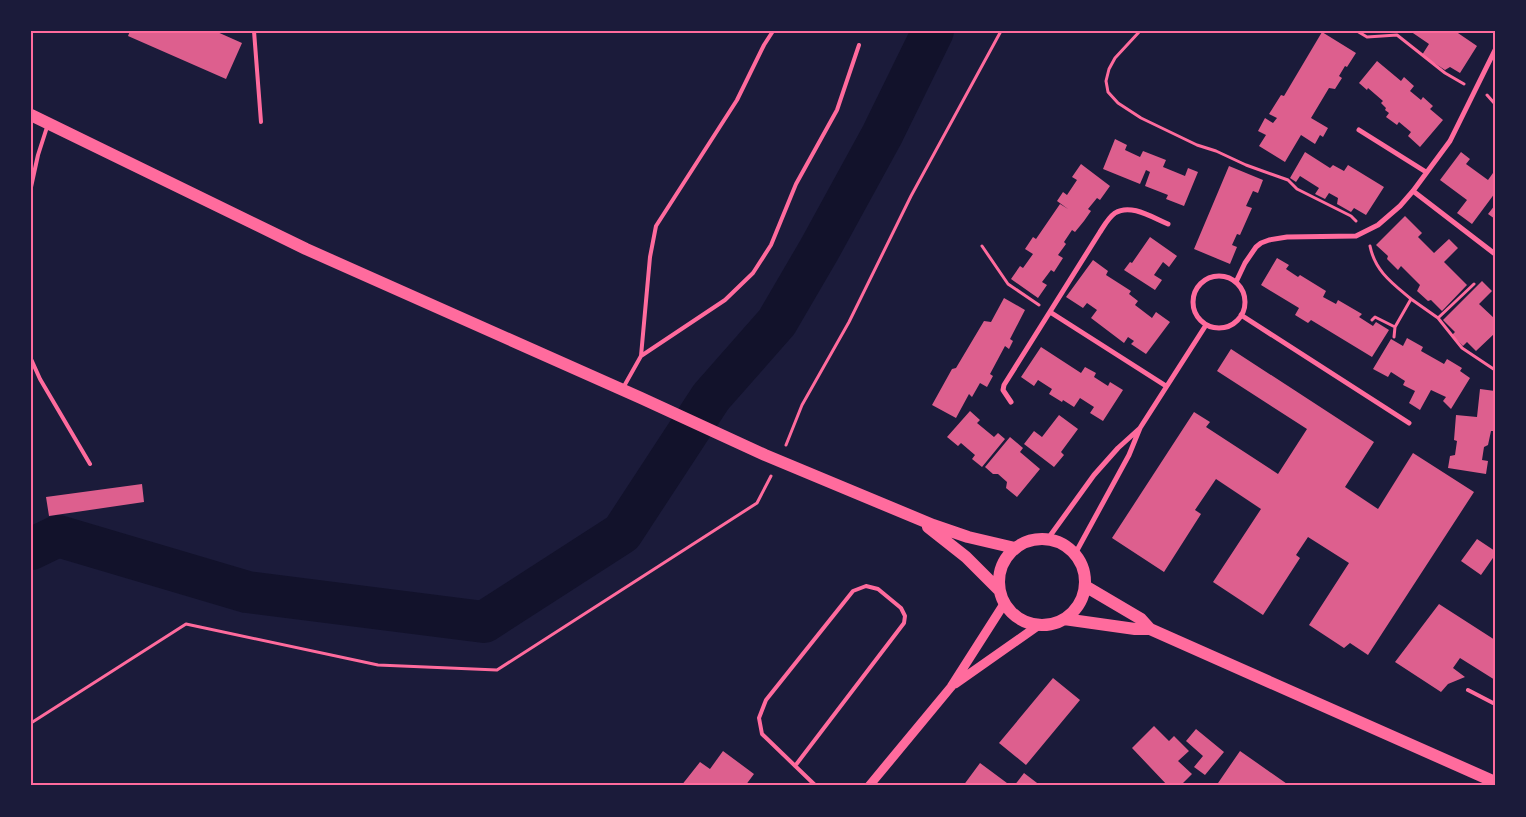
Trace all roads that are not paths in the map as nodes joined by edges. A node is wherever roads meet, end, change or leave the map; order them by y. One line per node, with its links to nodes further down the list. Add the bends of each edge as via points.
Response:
1 (254, 31): 6 (lane)
2 (773, 31): 18 (lane, via 737,100 656,226)
3 (859, 45): 18 (lane, via 837,110 796,184 771,245 753,273 725,300)
4 (1495, 50): 9 (street, via 1450,142)
5 (31, 115): 7 (main road)
6 (261, 122)
7 (48, 123): 10 (lane); 21 (main road, via 306,249)
8 (1359, 130): 9 (street)
9 (1426, 172): 11 (street)
10 (31, 187)
11 (1413, 190): 13 (street); 14 (street, via 1378,225 1356,236 1287,238 1261,243 1245,263)
12 (1168, 224): 15 (street, via 1132,210 1113,214)
13 (1495, 254)
14 (1236, 282): 16 (street, via 1245,299); 17 (street, via 1217,276 1196,288 1192,304 1194,312)
15 (1050, 312): 20 (street); 22 (street, via 1004,385 1003,390)
16 (1241, 315): 17 (street, via 1226,327); 23 (street)
17 (1206, 325): 20 (street)
18 (641, 356): 21 (lane)
19 (31, 359): 25 (lane)
20 (1166, 386): 24 (street)
21 (622, 390): 26 (main road, via 764,455)
22 (1011, 402)
23 (1410, 423)
24 (1140, 428): 27 (street, via 1094,475); 29 (street)
25 (90, 464)
26 (916, 518): 28 (main road, via 968,537); 31 (main road, via 966,557)
27 (1047, 540): 28 (main road, via 1034,540); 29 (main road, via 1057,542)
28 (1015, 548): 31 (main road, via 999,575)
29 (1075, 554): 30 (main road)
30 (1085, 586): 33 (main road, via 1081,600); 35 (main road, via 1141,619)
31 (999, 590): 32 (main road)
32 (1004, 604): 34 (main road, via 1013,614); 36 (street)
33 (1064, 619): 34 (main road); 35 (main road)
34 (1038, 625): 36 (street)
35 (1150, 629): 40 (main road)
36 (951, 687): 42 (street)
37 (1468, 690): 38 (lane)
38 (1495, 704)
39 (795, 766): 39 (lane, via 762,734 759,718 766,700 853,591 866,586 878,589 901,608 904,623); 41 (lane)
40 (1495, 782)
41 (816, 786)
42 (869, 786)

